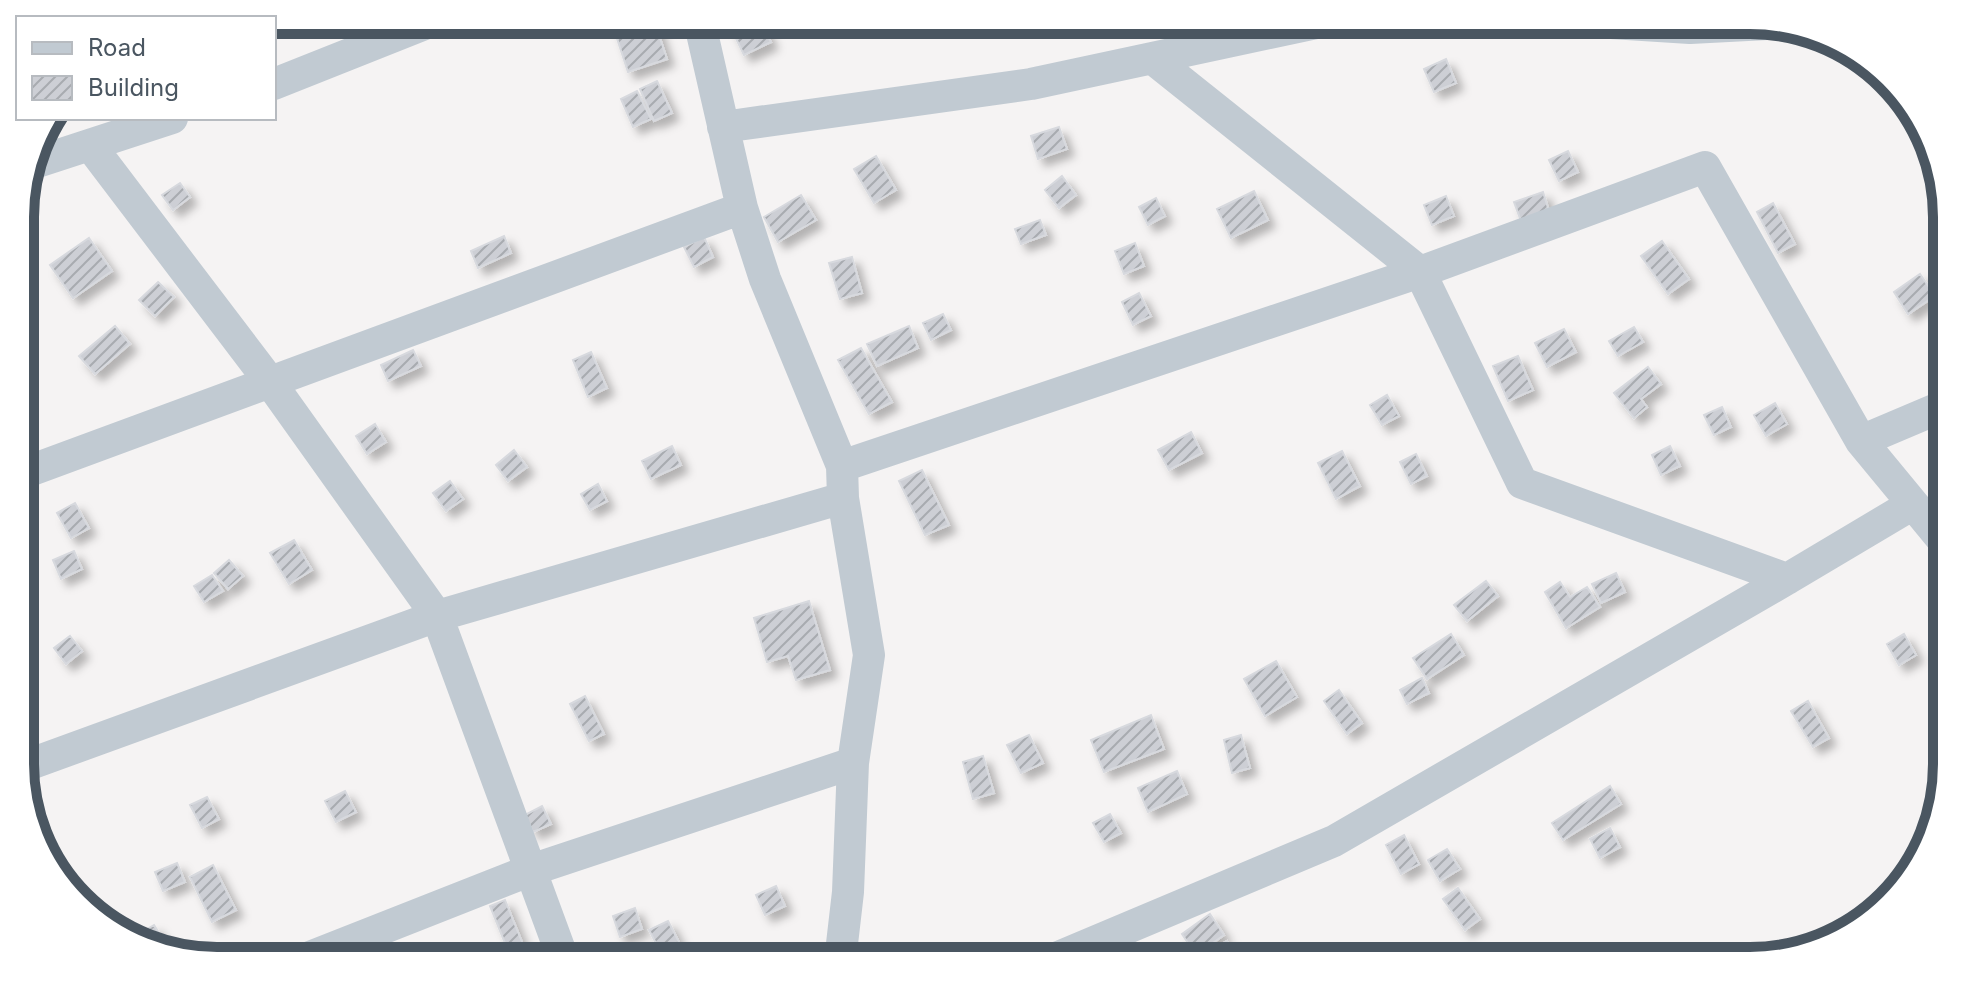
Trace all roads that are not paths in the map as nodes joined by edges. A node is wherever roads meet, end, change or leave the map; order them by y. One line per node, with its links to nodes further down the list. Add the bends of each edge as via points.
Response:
1 (400, 34): 5 (street)
2 (702, 34): 7 (street)
3 (1264, 34): 4 (street)
4 (1152, 58): 7 (street, via 1031,84); 11 (street)
5 (276, 83)
6 (166, 120): 8 (street)
7 (723, 127): 10 (street)
8 (90, 145): 9 (street); 12 (street)
9 (43, 160)
10 (742, 208): 12 (street); 15 (street, via 765,279)
11 (1420, 272): 14 (street, via 1705,167); 15 (street); 20 (street, via 1522,483)
12 (270, 382): 16 (street); 21 (street)
13 (1933, 411): 14 (street)
14 (1861, 441): 18 (street)
15 (842, 466): 17 (street)
16 (34, 469)
17 (843, 498): 21 (street); 23 (street, via 869,655)
18 (1913, 504): 19 (street); 20 (street)
19 (1933, 528)
20 (1787, 579): 28 (street, via 1334,841)
21 (437, 616): 22 (street); 24 (street)
22 (34, 763)
23 (853, 763): 24 (street); 27 (street)
24 (531, 870): 25 (street); 26 (street)
25 (336, 947)
26 (559, 947)
27 (842, 947)
28 (1082, 947)

